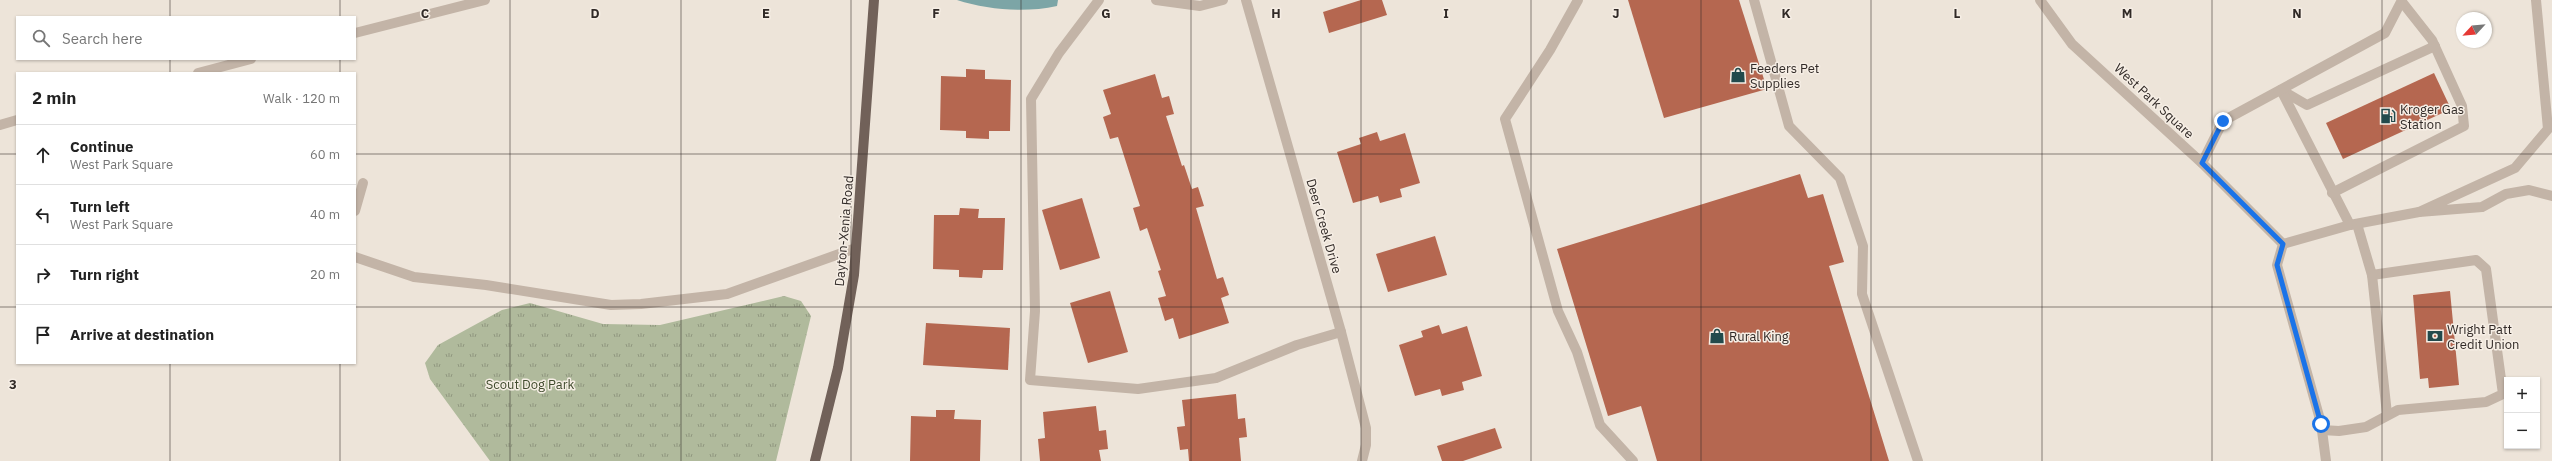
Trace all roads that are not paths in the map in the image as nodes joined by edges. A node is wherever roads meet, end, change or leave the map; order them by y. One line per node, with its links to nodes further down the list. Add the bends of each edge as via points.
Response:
1 (485, 0): 12 (street)
2 (874, 0): 27 (main road, Dayton-Xenia Road)
3 (1099, 0): 30 (street, via 1059,53 1031,100 1035,311 1030,380 1138,389 1216,378 1297,345)
4 (1223, 0): 10 (street, via 1200,6)
5 (1246, 0): 30 (street, Deer Creek Drive)
6 (1578, 0): 35 (street, via 1550,50 1505,120 1558,311 1577,352 1600,425)
7 (1754, 0): 36 (street, via 1789,126 1840,178 1863,246 1862,294)
8 (2040, 0): 19 (street, West Park Square, via 2072,44)
9 (2536, 0): 24 (street, via 2548,129 2515,168)
10 (1162, 1)
11 (2402, 1): 13 (street); 16 (street, via 2385,33)
12 (356, 33)
13 (2435, 46): 16 (street, via 2307,104); 21 (street, via 2462,106 2464,126)
14 (247, 60): 15 (street)
15 (202, 72)
16 (2281, 90): 19 (street, via 2223,121); 21 (street)
17 (16, 120): 18 (street)
18 (0, 125)
19 (2202, 163): 26 (street, West Park Square)
20 (363, 183): 23 (street)
21 (2332, 193): 25 (street)
22 (2552, 196): 24 (street, via 2529,190 2506,194 2482,207)
23 (356, 208)
24 (2419, 212): 25 (street)
25 (2354, 225): 26 (street); 29 (street)
26 (2283, 244): 32 (street, via 2277,265)
27 (856, 248): 28 (street, via 727,294 626,305 414,277); 33 (main road, Dayton-Xenia Road, via 838,368)
28 (356, 257)
29 (2372, 275): 31 (street); 31 (street, via 2476,260 2486,269 2503,394 2486,402 2398,410)
30 (1341, 332): 34 (street, Deer Creek Drive, via 1366,428 1366,445)
31 (2387, 414): 32 (street, via 2378,422 2366,427 2339,431)
32 (2322, 430): 37 (street)
33 (814, 461)
34 (1362, 461)
35 (1633, 461)
36 (1918, 461)
37 (2326, 461)

